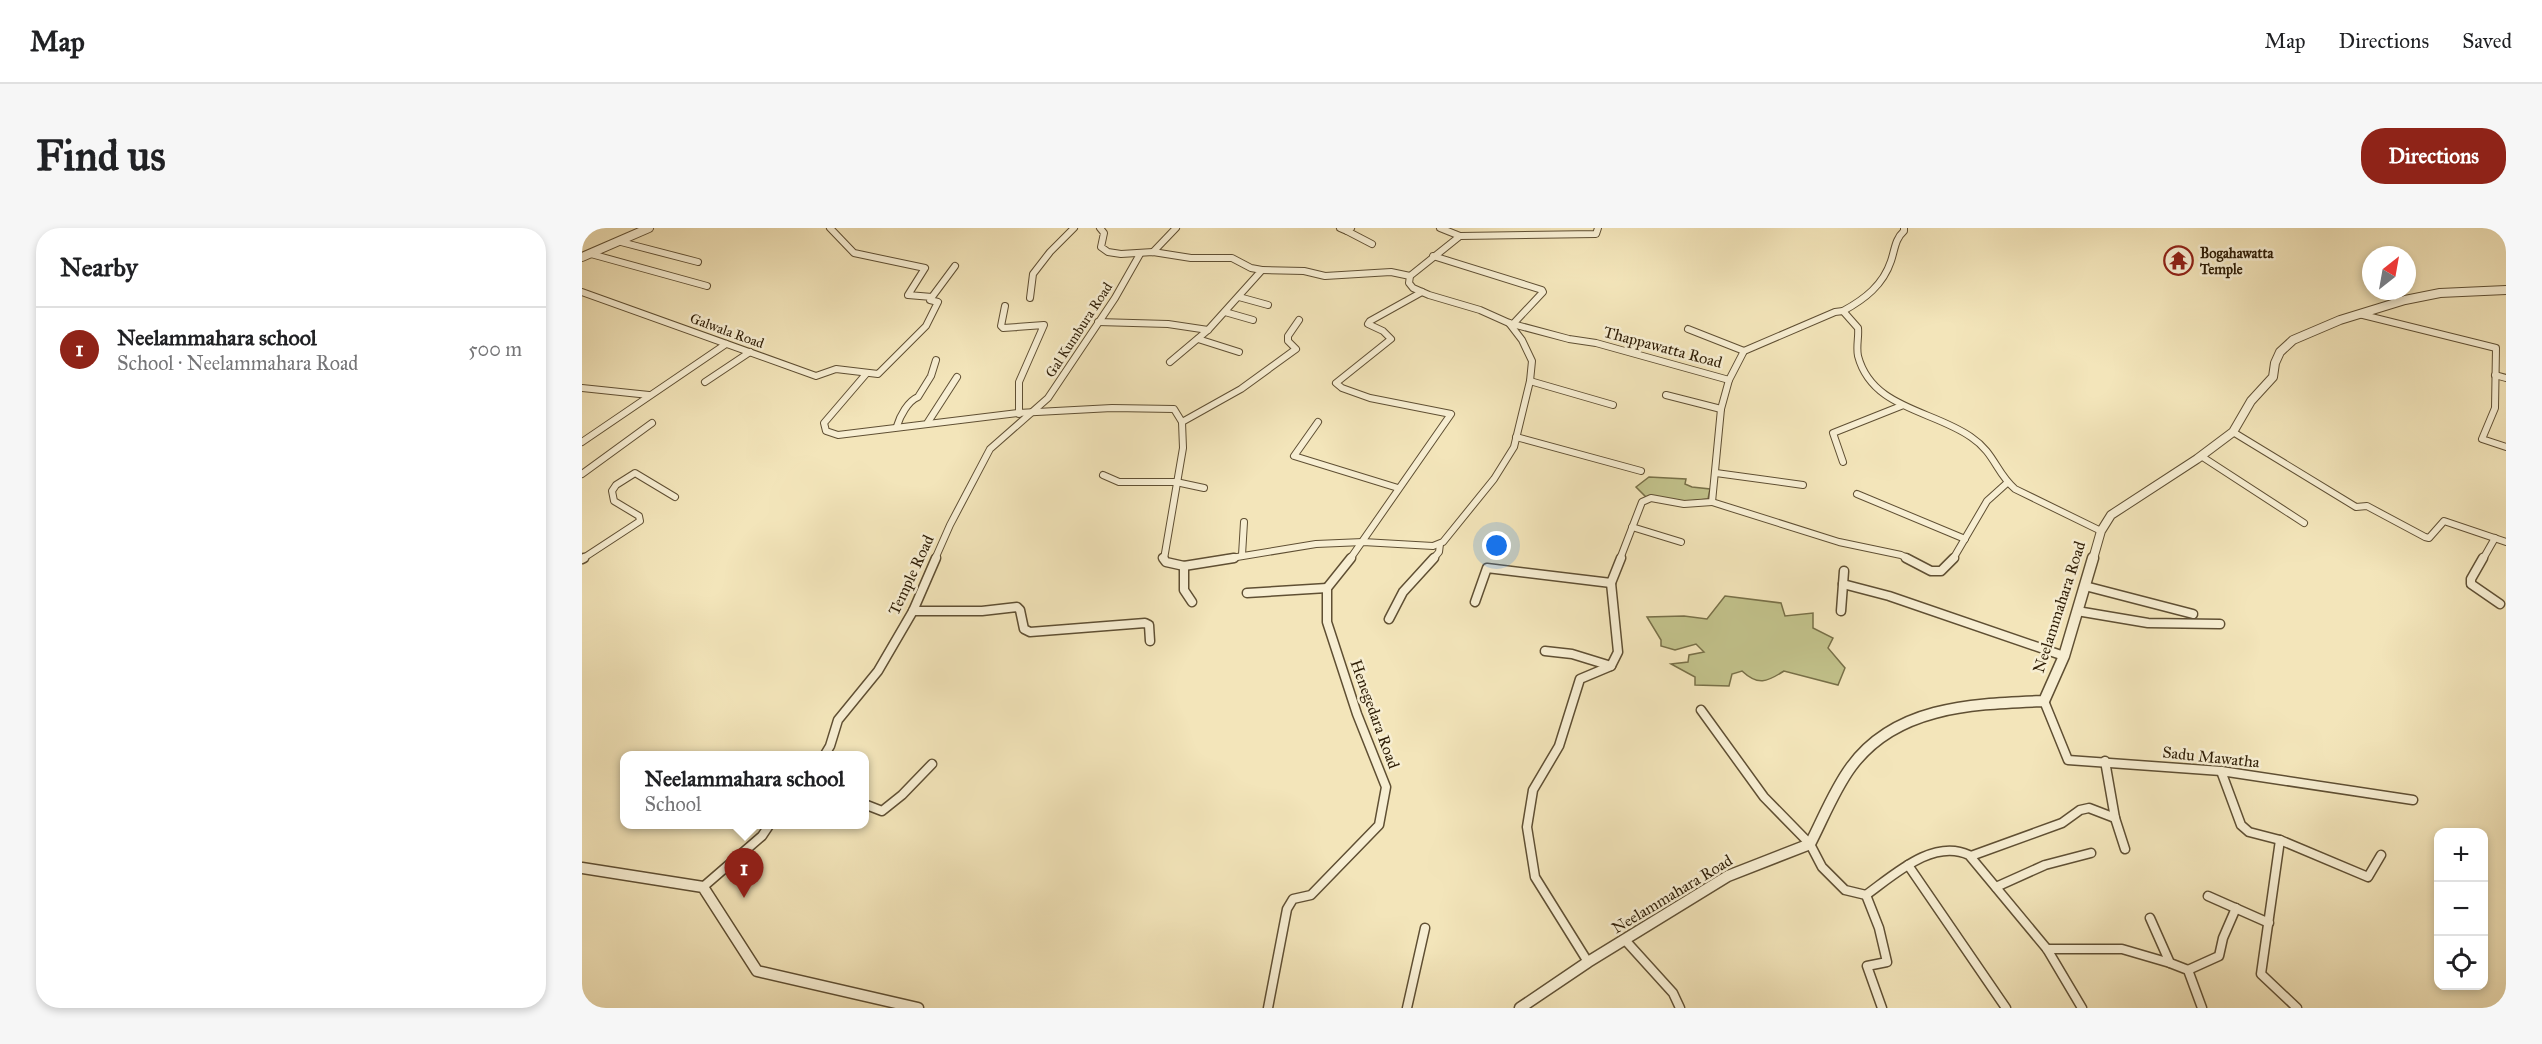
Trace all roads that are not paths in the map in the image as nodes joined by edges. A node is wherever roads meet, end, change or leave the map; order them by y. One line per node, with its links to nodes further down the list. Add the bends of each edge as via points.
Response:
1 (650, 228): 12 (street)
2 (830, 228): 27 (street, via 854,254 925,268 908,295)
3 (1074, 228): 29 (street, via 1033,273)
4 (1100, 228): 16 (street, via 1104,233 1101,247 1108,252)
5 (1176, 228): 14 (street)
6 (1340, 228): 10 (street)
7 (1440, 228): 11 (street)
8 (1598, 228): 11 (street, via 1596,234 1571,236)
9 (1904, 228): 32 (street, via 1897,237 1886,275 1865,300)
10 (1349, 230): 13 (street)
11 (1460, 236): 17 (street)
12 (621, 242): 15 (street); 19 (street)
13 (1372, 244)
14 (1153, 252): 16 (street); 21 (street, via 1191,258 1232,258 1249,269)
15 (591, 254): 18 (street); 23 (street)
16 (1140, 254): 37 (street, Gal Kumbura Road)
17 (1433, 256): 22 (street); 38 (street, via 1542,290)
18 (582, 257)
19 (698, 262)
20 (955, 266): 27 (street)
21 (1262, 270): 22 (street, via 1325,276 1391,272); 28 (street)
22 (1410, 276): 26 (street, via 1409,283)
23 (707, 286)
24 (2506, 290): 34 (street, Neelammahara Road, via 2440,293)
25 (582, 291): 42 (street, Galwala Road)
26 (1422, 292): 38 (street, Thappawatta Road); 82 (street, via 1370,321 1368,324 1391,339 1336,383 1340,389 1371,398 1450,412 1448,421)
27 (932, 297): 48 (street, via 930,300 938,302 926,326 878,374)
28 (1239, 297): 30 (street); 33 (street)
29 (1030, 298)
30 (1268, 305)
31 (1005, 306): 62 (street, via 1002,328 1044,325 1019,382)
32 (1843, 311): 43 (street); 59 (street, via 1853,319 1860,333 1857,352 1863,367 1880,390)
33 (1225, 312): 35 (street); 40 (street)
34 (2359, 314): 49 (street, via 2496,348); 68 (street, Neelammahara Road, via 2293,340 2280,352 2273,377)
35 (1253, 320)
36 (1299, 320): 64 (street, via 1288,336 1296,349 1269,372)
37 (1098, 322): 40 (street, via 1168,324); 61 (street, Gal Kumbura Road, via 1048,398)
38 (1511, 324): 52 (street, Thappawatta Road); 53 (street, via 1532,361)
39 (1688, 329): 43 (street)
40 (1208, 330): 41 (street)
41 (1198, 339): 45 (street); 47 (street)
42 (726, 344): 44 (street, Galwala Road); 56 (street)
43 (1743, 351): 52 (street)
44 (750, 352): 48 (street, Galwala Road, via 816,376 836,369); 54 (street)
45 (1239, 352)
46 (936, 360): 67 (street, via 931,376)
47 (1170, 362)
48 (866, 374): 67 (street, via 824,423 826,431 838,435)
49 (2495, 375): 51 (street); 71 (street, via 2495,408 2482,439)
50 (957, 377): 63 (street)
51 (2506, 378)
52 (1729, 380): 60 (street, Thappawatta Road)
53 (1530, 381): 58 (street); 69 (street)
54 (705, 382)
55 (582, 388): 56 (street)
56 (649, 395): 70 (street)
57 (1666, 395): 60 (street)
58 (1613, 405)
59 (1901, 406): 73 (street, via 1833,434); 79 (street, via 1972,437 1991,454)
60 (1721, 409): 75 (street, Thappawatta Road)
61 (1030, 413): 62 (street); 64 (street, via 1174,409); 108 (street, Temple Road, via 990,449 950,525)
62 (1019, 414): 63 (street)
63 (928, 422): 67 (street)
64 (1182, 422): 78 (street, via 1184,448)
65 (652, 423): 76 (street)
66 (1317, 423): 82 (street, via 1294,456)
67 (897, 426)
68 (2233, 432): 72 (street, Neelammahara Road); 91 (street, via 2356,507 2367,506 2425,537 2429,538 2444,522)
69 (1516, 437): 74 (street); 95 (street, via 1502,468)
70 (582, 442)
71 (2506, 447)
72 (2201, 456): 87 (street); 89 (street, Neelammahara Road, via 2111,515)
73 (1843, 462)
74 (1641, 471)
75 (1716, 473): 80 (street); 85 (street, Thappawatta Road)
76 (582, 474)
77 (1103, 475): 78 (street, via 1119,482)
78 (1176, 482): 81 (street); 98 (street, via 1163,558)
79 (2007, 483): 89 (street); 90 (street, via 1987,501)
80 (1803, 485)
81 (1204, 488)
82 (1398, 488): 92 (street)
83 (1857, 494): 90 (street)
84 (675, 496): 97 (street, via 635,473 616,485 612,491 614,501 639,516 639,521)
85 (1712, 502): 88 (street, via 1684,504 1651,498 1642,502); 90 (street, via 1839,542 1901,555 1930,571 1941,571 1951,562)
86 (1244, 522): 96 (street)
87 (2304, 523)
88 (1632, 527): 93 (street); 100 (street)
89 (2101, 531): 102 (street, Neelammahara Road)
90 (1965, 538)
91 (2494, 538): 94 (street); 107 (street, via 2471,584)
92 (1363, 542): 95 (street); 96 (street, via 1316,544); 103 (street)
93 (1681, 542)
94 (2506, 542)
95 (1440, 544): 112 (street, via 1439,552 1403,592)
96 (1242, 555): 98 (street)
97 (582, 559)
98 (1184, 566): 105 (street, via 1182,587)
99 (1844, 571): 101 (street)
100 (1611, 583): 106 (street, via 1487,568); 117 (street, via 1618,652)
101 (1843, 584): 109 (street); 116 (street)
102 (2085, 586): 110 (street, Neelammahara Road); 111 (street)
103 (1327, 588): 104 (street); 150 (street, Henegedara Road, via 1327,622 1386,787 1379,825 1311,895 1293,899 1290,904)
104 (1247, 593)
105 (1192, 602)
106 (1475, 602)
107 (2500, 604)
108 (913, 611): 114 (street, via 1017,607 1024,628 1030,632 1145,623 1149,625); 120 (street, Temple Road, via 878,670 838,720)
109 (1841, 611)
110 (2077, 611): 113 (street, via 2144,624); 116 (street, Neelammahara Road)
111 (2193, 614)
112 (1389, 619)
113 (2220, 624)
114 (1150, 641)
115 (1545, 651): 117 (street, via 1572,654)
116 (2064, 656): 118 (street, Neelammahara Road)
117 (1611, 666): 146 (street, via 1580,679 1559,746 1533,789 1527,827 1535,877)
118 (2044, 701): 121 (street, Sadu Mawatha, via 2068,760); 129 (street, via 1939,709 1890,729 1871,743 1852,766)
119 (1701, 710): 129 (street, via 1764,796)
120 (827, 751)
121 (2105, 761): 123 (street, Sadu Mawatha); 126 (street)
122 (932, 764): 125 (street, via 882,811)
123 (2221, 771): 124 (street, Sadu Mawatha); 128 (street, via 2241,825 2249,832)
124 (2413, 800)
125 (869, 806)
126 (2115, 818): 130 (street); 133 (street, via 2089,808 2080,810 2062,823)
127 (767, 829): 136 (street)
128 (2280, 840): 132 (street, via 2368,877); 142 (street)
129 (1810, 844): 138 (street, via 1822,867 1845,890); 144 (street, Neelammahara Road, via 1728,876)
130 (2125, 849)
131 (2091, 853): 137 (street, via 2045,865)
132 (2381, 855)
133 (1971, 856): 134 (street, via 1946,849); 137 (street)
134 (1908, 865): 138 (street); 155 (street)
135 (582, 868): 136 (street)
136 (703, 887): 149 (street, via 757,971)
137 (1996, 887): 145 (street)
138 (1866, 895): 154 (street, via 1887,962 1867,966)
139 (2208, 896): 140 (street)
140 (2236, 908): 142 (street); 148 (street, via 2219,956)
141 (2150, 918): 147 (street)
142 (2269, 923): 158 (street, via 2261,974)
143 (1425, 928): 151 (street)
144 (1625, 940): 146 (street, Neelammahara Road); 153 (street, via 1673,993)
145 (2047, 949): 147 (street, via 2122,949); 156 (street)
146 (1588, 962): 152 (street, Neelammahara Road)
147 (2170, 963): 148 (street)
148 (2188, 970): 157 (street)
149 (918, 1008)
150 (1268, 1008)
151 (1407, 1008)
152 (1520, 1008)
153 (1680, 1008)
154 (1882, 1008)
155 (2006, 1008)
156 (2082, 1008)
157 (2202, 1008)
158 (2297, 1008)

